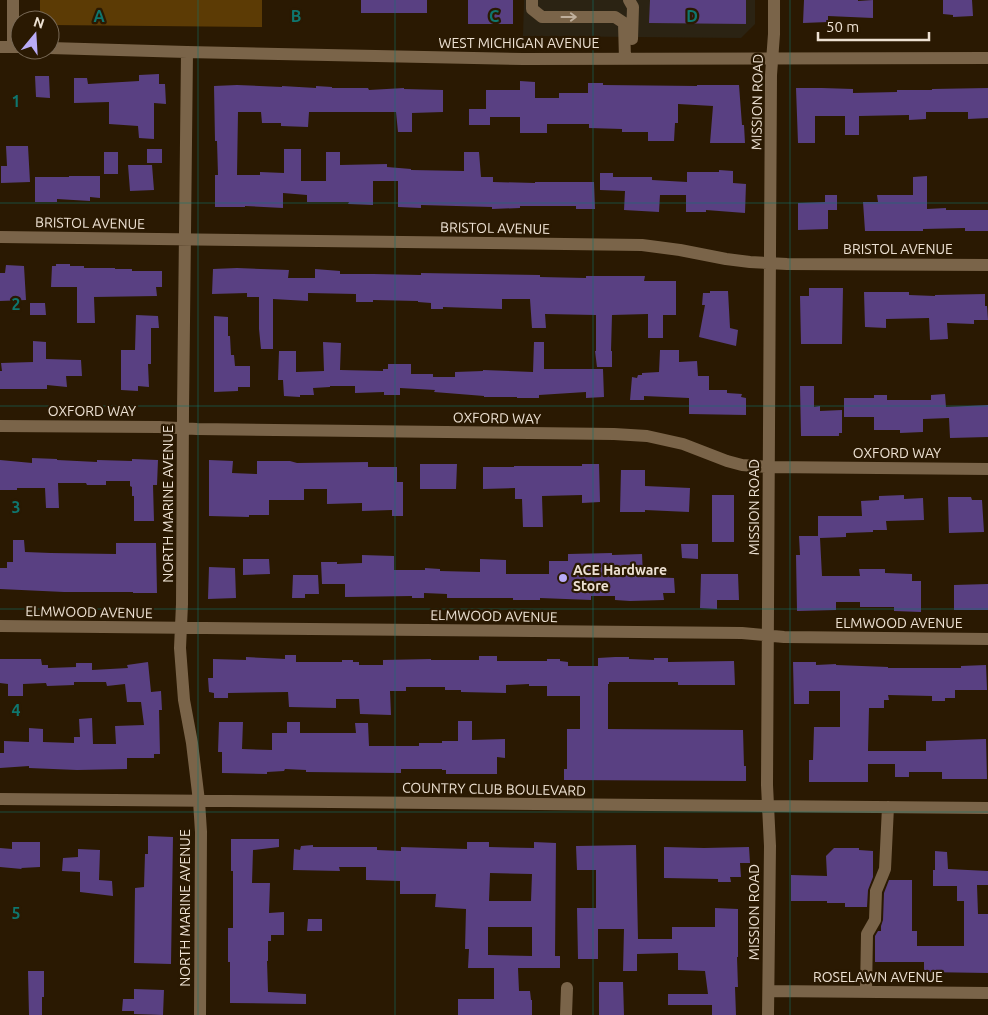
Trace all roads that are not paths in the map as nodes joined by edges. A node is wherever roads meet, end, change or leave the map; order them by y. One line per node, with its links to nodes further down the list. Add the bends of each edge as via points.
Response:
1 (532, 0): 8 (street, one-way to 8, via 532,9 542,16 615,16 624,23)
2 (629, 0): 8 (street, via 633,7)
3 (774, 0): 6 (street, MISSION ROAD)
4 (60, 48): 5 (street, WEST MICHIGAN AVENUE)
5 (187, 52): 8 (street, WEST MICHIGAN AVENUE); 10 (street, NORTH MARINE AVENUE)
6 (773, 58): 7 (street, WEST MICHIGAN AVENUE); 8 (street, WEST MICHIGAN AVENUE); 11 (street, MISSION ROAD)
7 (988, 58)
8 (628, 59)
9 (0, 237): 10 (street, BRISTOL AVENUE)
10 (185, 239): 11 (street, BRISTOL AVENUE, via 642,245); 14 (street, NORTH MARINE AVENUE)
11 (770, 263): 12 (street, BRISTOL AVENUE); 15 (street, MISSION ROAD)
12 (988, 265)
13 (0, 426): 14 (street, OXFORD WAY)
14 (184, 428): 15 (street, OXFORD WAY, via 647,436 683,444 742,465); 18 (street, NORTH MARINE AVENUE)
15 (769, 467): 16 (street, OXFORD WAY); 19 (street, MISSION ROAD)
16 (988, 469)
17 (0, 626): 18 (street, ELMWOOD AVENUE)
18 (181, 628): 19 (street, ELMWOOD AVENUE, via 742,633); 22 (street, NORTH MARINE AVENUE, via 184,700)
19 (768, 636): 20 (street, ELMWOOD AVENUE); 23 (street, MISSION ROAD)
20 (988, 639)
21 (0, 799): 22 (street, COUNTRY CLUB BOULEVARD)
22 (200, 801): 23 (street, COUNTRY CLUB BOULEVARD); 30 (street, NORTH MARINE AVENUE)
23 (768, 806): 24 (street, COUNTRY CLUB BOULEVARD); 27 (street, MISSION ROAD)
24 (888, 807): 25 (street, COUNTRY CLUB BOULEVARD); 28 (street, via 885,869 876,891 875,920 867,934)
25 (988, 808)
26 (566, 988): 31 (street)
27 (769, 991): 28 (street, ROSELAWN AVENUE); 32 (street, MISSION ROAD)
28 (866, 992): 29 (street, ROSELAWN AVENUE)
29 (988, 993)
30 (200, 1015)
31 (566, 1015)
32 (768, 1015)

